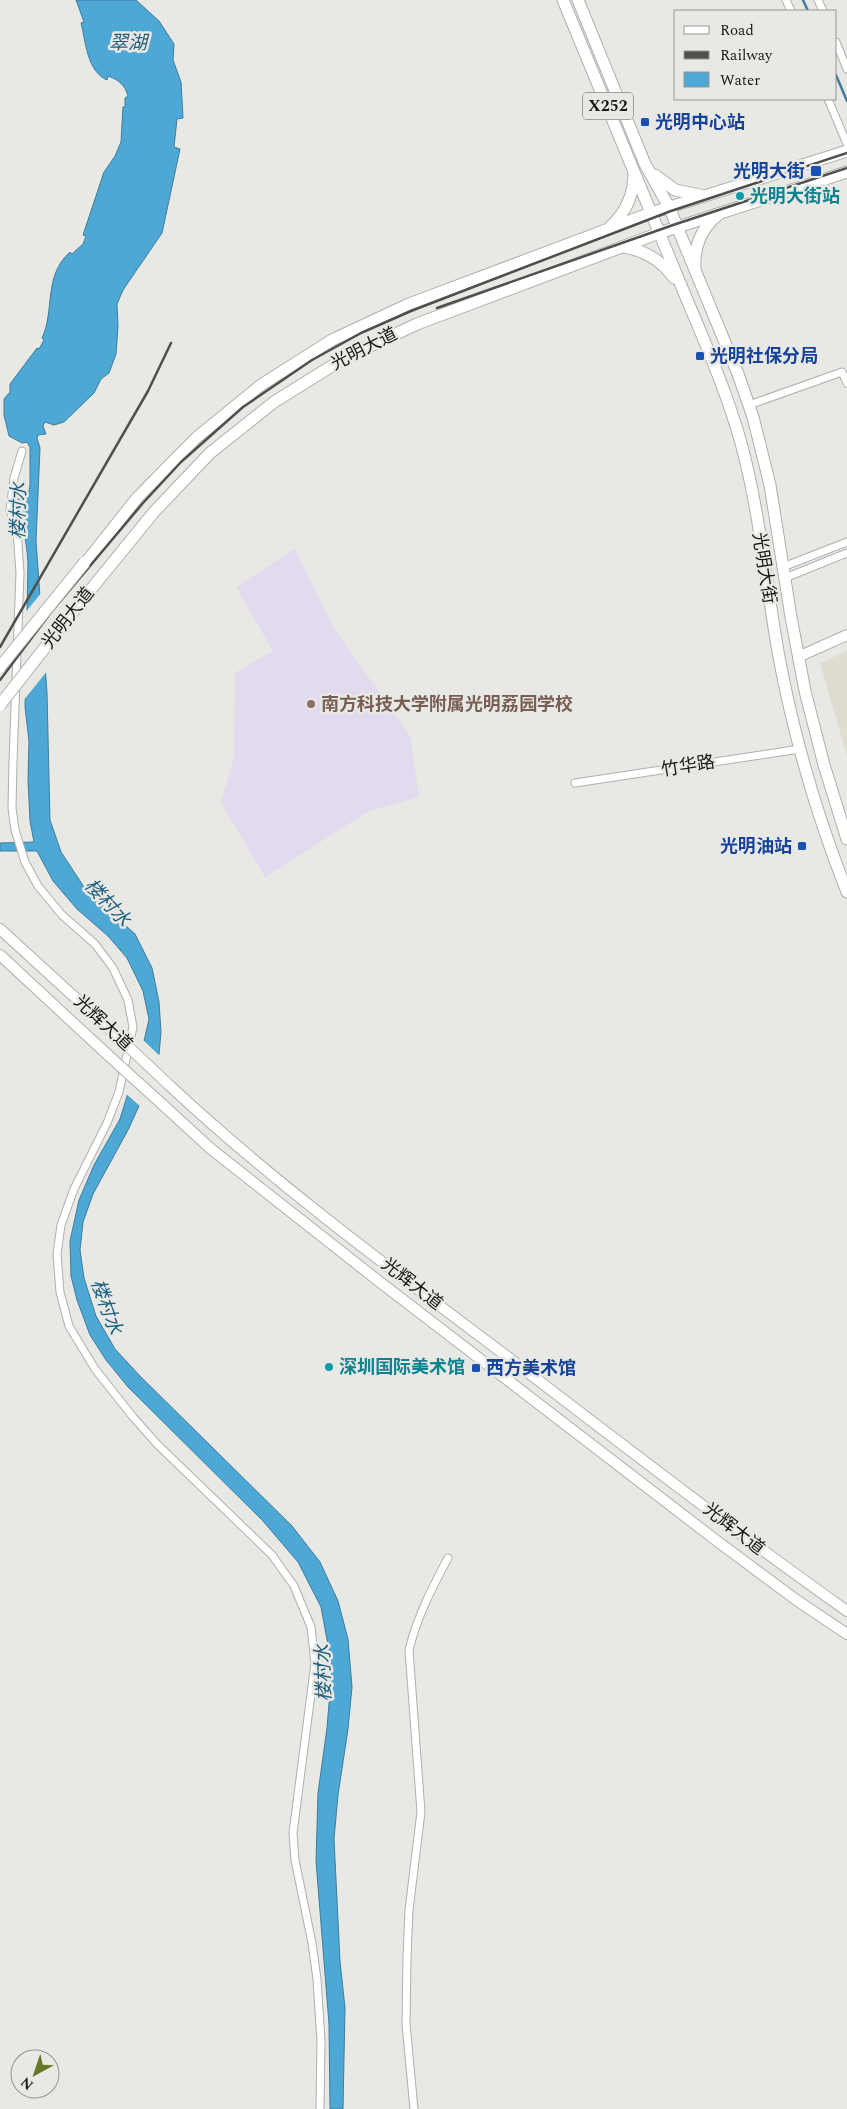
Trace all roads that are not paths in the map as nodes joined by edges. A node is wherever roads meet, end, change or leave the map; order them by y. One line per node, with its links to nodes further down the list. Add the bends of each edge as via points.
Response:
1 (578, 0): 8 (main road, 光明大街)
2 (563, 3): 9 (main road, 光明大街 / X252)
3 (837, 44): 4 (street)
4 (847, 69)
5 (828, 100): 6 (street)
6 (847, 144)
7 (847, 151): 11 (main road, 光明大道)
8 (645, 164): 11 (main road, via 675,190); 12 (main road, 光明大街)
9 (633, 167): 14 (main road, 光明大街 / X252); 16 (main road, via 629,201)
10 (847, 172): 13 (main road, 光明大道)
11 (707, 195): 12 (main road, 光明大道)
12 (669, 207): 14 (main road, 光明大道); 15 (main road, 光明大街)
13 (721, 212): 15 (main road, 光明大道); 19 (main road, via 706,227 699,240 695,261)
14 (651, 213): 16 (main road, 光明大道); 17 (main road, 光明大街 / X252)
15 (677, 227): 17 (main road, 光明大道); 19 (main road, 光明大街)
16 (608, 229): 28 (main road, 光明大道, via 383,315 332,340 269,379 217,419 176,457 137,498)
17 (659, 233): 18 (main road, 光明大道); 20 (main road, 光明大街)
18 (621, 247): 20 (main road, via 645,253 658,261); 32 (main road, 光明大道, bridge, via 402,330 296,386 231,435 191,472 154,512)
19 (697, 275): 22 (main road, 光明大街)
20 (681, 287): 33 (main road, 光明大街, via 728,402 743,452 752,488 779,658)
21 (847, 383): 22 (street, via 842,372)
22 (749, 405): 27 (main road, 光明大街, via 766,462)
23 (22, 450): 42 (street, via 10,510 18,535 20,573 12,808 16,830 25,862 38,886 62,915 95,944 113,968 128,1000 133,1027 119,1092 61,1224 57,1254 60,1292 69,1326 96,1369 157,1444 272,1555 294,1586 311,1627 315,1663 293,1833 317,1979)
24 (847, 542): 27 (street)
25 (847, 553): 27 (street)
26 (86, 562): 31 (main road, 光明大道, bridge)
27 (784, 572): 30 (main road, 光明大街)
28 (48, 608)
29 (847, 636): 30 (main road)
30 (798, 657): 35 (main road, 光明大街, via 819,746)
31 (0, 667)
32 (0, 704)
33 (800, 749): 34 (street, 竹华路); 36 (main road, 光明大街, via 822,824)
34 (575, 783)
35 (847, 839)
36 (847, 892)
37 (0, 929): 40 (main road, 光辉大道, bridge, via 259,1164 770,1557)
38 (0, 955): 41 (main road, 光辉大道, bridge, via 211,1149 718,1541)
39 (448, 1558): 43 (street, via 429,1594 409,1650 421,1812 406,1957 406,2024)
40 (847, 1611)
41 (847, 1634)
42 (320, 2109)
43 (414, 2109)

